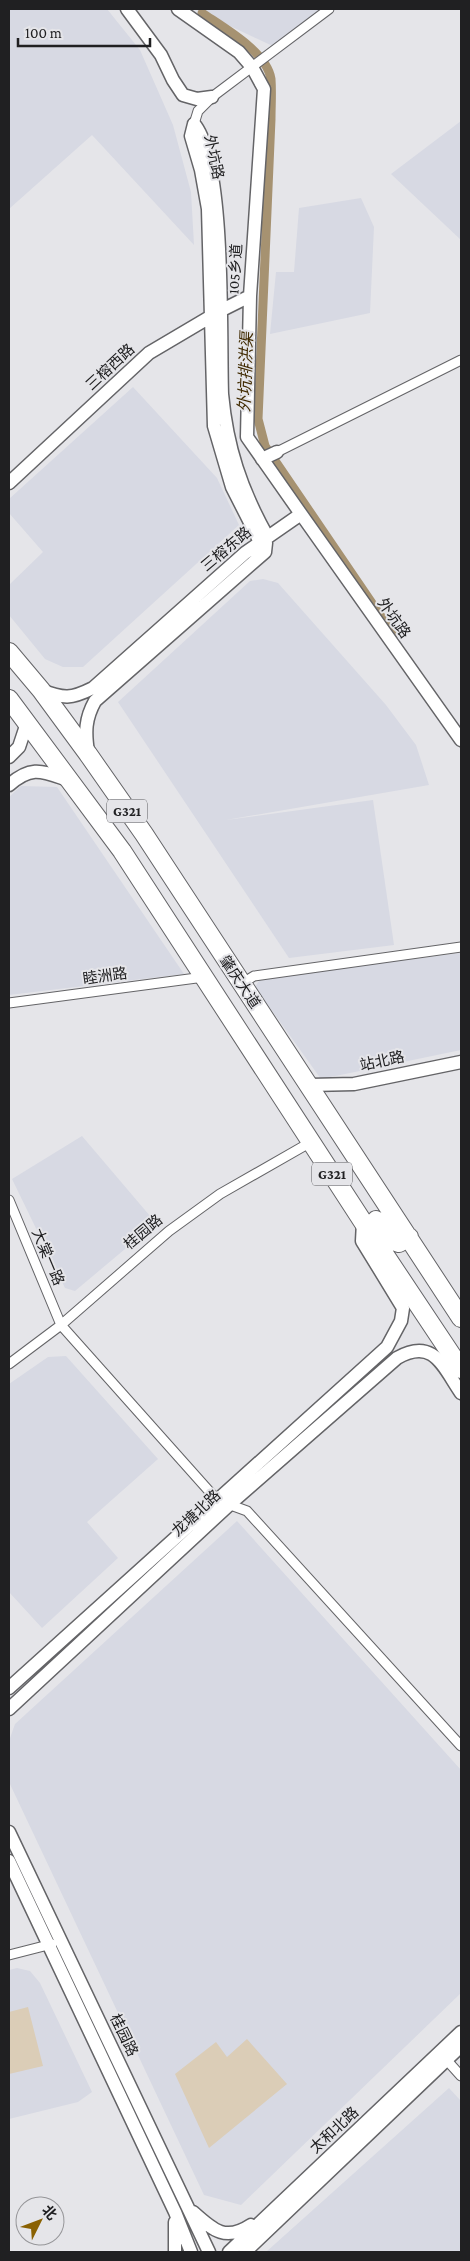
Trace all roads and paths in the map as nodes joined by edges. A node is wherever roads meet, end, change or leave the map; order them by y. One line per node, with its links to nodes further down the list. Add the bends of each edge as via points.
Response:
1 (127, 9): 5 (main road, via 161,55 183,95 197,99)
2 (178, 9): 4 (main road, 105乡道, via 239,52)
3 (328, 9): 4 (street)
4 (252, 67): 5 (street); 7 (main road, 105乡道, via 264,89)
5 (212, 97): 6 (street, via 198,111)
6 (194, 124): 8 (main road, 外坑路, via 202,139 215,196)
7 (250, 296): 8 (main road, 三榕西路); 11 (main road, 105乡道, via 247,437)
8 (215, 314): 12 (main road, 三榕西路, via 149,354); 14 (main road, 外坑路, via 225,426 241,483)
9 (461, 360): 10 (street)
10 (277, 452): 11 (main road)
11 (262, 459): 13 (main road, 105乡道)
12 (9, 483)
13 (301, 514): 14 (main road); 20 (main road, 外坑路)
14 (264, 543): 17 (main road, 三榕东路)
15 (9, 652): 16 (highway, 肇庆大道 / G321)
16 (41, 690): 17 (main road, via 60,698); 21 (highway, 肇庆大道 / G321)
17 (94, 694): 21 (main road, via 85,728)
18 (9, 699): 19 (highway, G321)
19 (28, 722): 22 (main road, via 19,747); 23 (highway, G321)
20 (461, 740)
21 (88, 754): 27 (highway, 肇庆大道 / G321)
22 (9, 757)
23 (71, 781): 24 (main road, via 33,771); 26 (highway, G321, via 122,851)
24 (9, 785)
25 (461, 947): 27 (street, via 254,976)
26 (205, 977): 28 (street, 睦洲路); 31 (highway, 肇庆大道 / G321)
27 (241, 984): 30 (highway, 肇庆大道 / G321)
28 (9, 1003)
29 (461, 1062): 30 (main road, 站北路, via 354,1084)
30 (310, 1085): 35 (highway, 肇庆大道 / G321)
31 (311, 1142): 32 (highway, 肇庆大道 / G321); 37 (street, 桂园路, via 220,1194 168,1231)
32 (329, 1169): 34 (highway, 肇庆大道 / G321); 35 (highway, via 351,1183 388,1239 399,1243)
33 (9, 1200): 37 (street, 大棠一路)
34 (363, 1222): 39 (highway, 肇庆大道 / G321); 41 (main road, 龙塘北路, via 362,1241 403,1308 401,1321 387,1346)
35 (408, 1237): 36 (highway, 肇庆大道 / G321)
36 (461, 1318)
37 (61, 1325): 38 (street, 桂园路); 41 (street, 大棠一路)
38 (9, 1364)
39 (461, 1366)
40 (461, 1393): 42 (main road, 龙塘北路, via 433,1353 421,1350 406,1353)
41 (216, 1500): 42 (street); 43 (main road, 龙塘北路)
42 (230, 1504): 44 (main road, 龙塘北路); 47 (street, via 247,1511)
43 (11, 1685)
44 (22, 1698): 45 (main road); 46 (main road)
45 (9, 1709)
46 (9, 1719)
47 (461, 1746)
48 (9, 1832): 50 (main road, 桂园路)
49 (9, 1861): 51 (main road)
50 (62, 1942): 51 (street); 57 (main road, 桂园路)
51 (48, 1945): 52 (street); 58 (main road)
52 (9, 1956)
53 (461, 2032): 55 (main road, 太和北路)
54 (461, 2046): 55 (main road, 太和北路)
55 (443, 2056): 56 (street); 59 (main road, 太和北路); 60 (main road, 太和北路)
56 (461, 2076)
57 (188, 2206): 59 (main road, via 214,2230 223,2233 243,2231); 63 (main road, 桂园路)
58 (175, 2212): 61 (main road); 62 (main road)
59 (270, 2213): 64 (main road, 太和北路)
60 (270, 2229): 65 (main road, 太和北路); 66 (main road)
61 (175, 2252)
62 (191, 2252)
63 (209, 2252)
64 (229, 2252)
65 (245, 2252)
66 (258, 2252)

